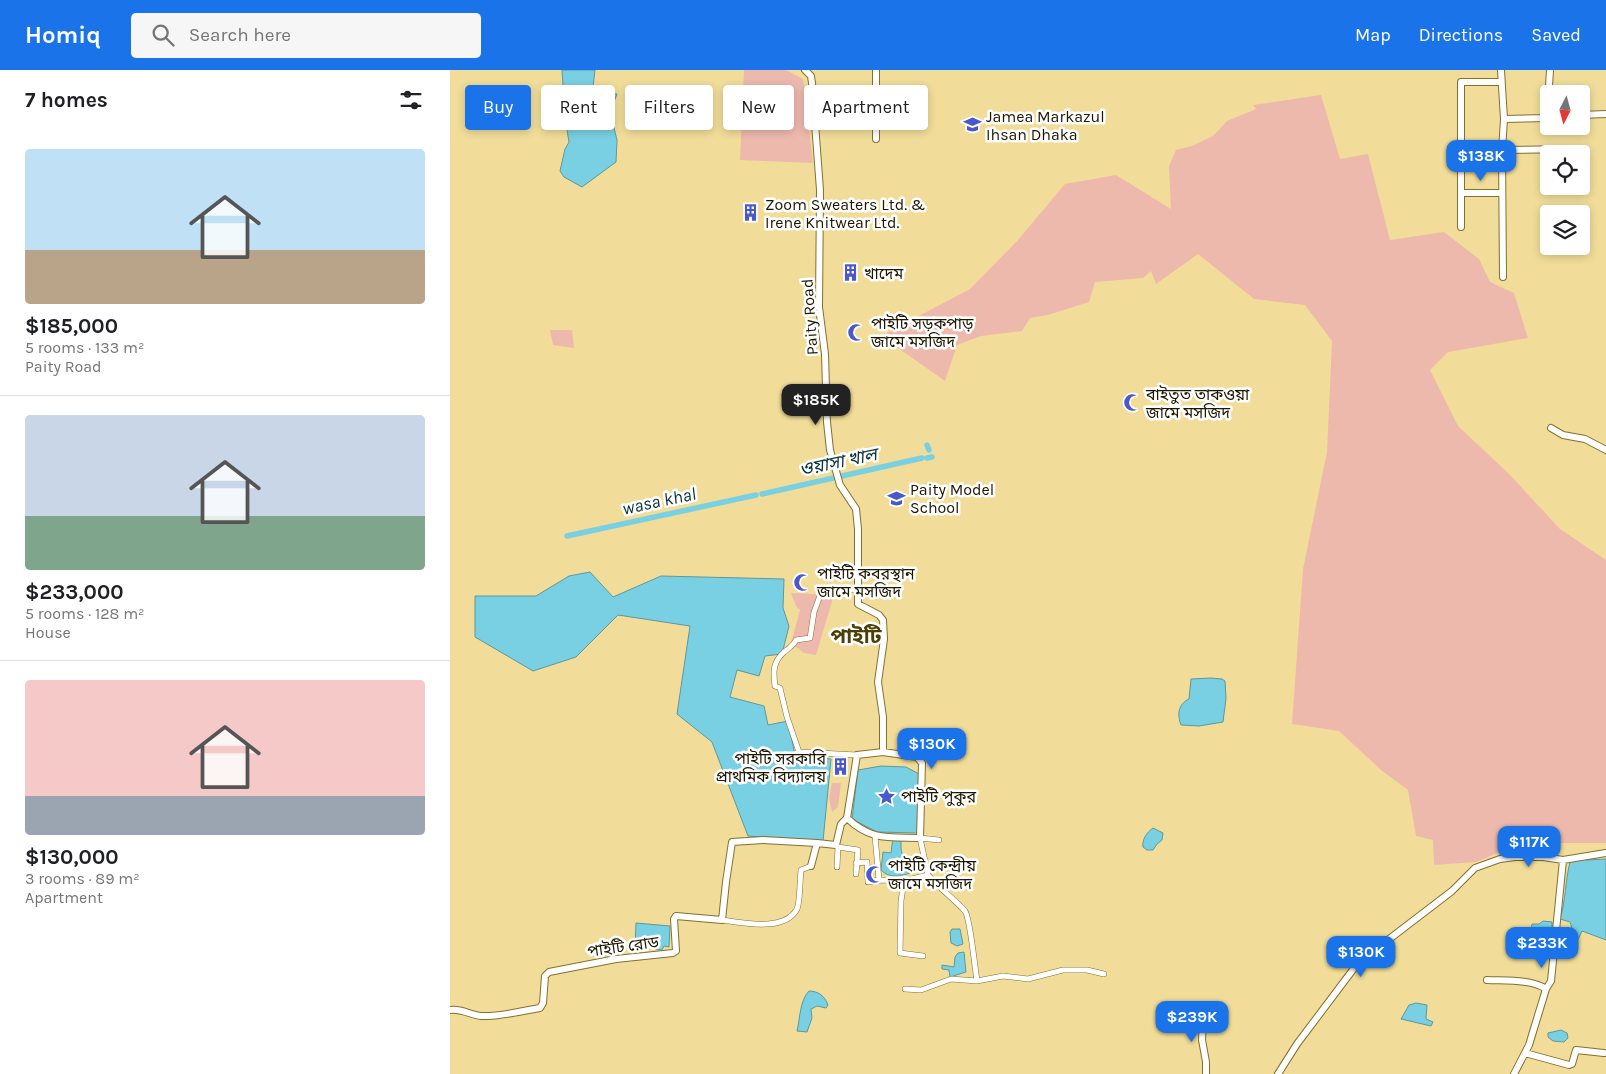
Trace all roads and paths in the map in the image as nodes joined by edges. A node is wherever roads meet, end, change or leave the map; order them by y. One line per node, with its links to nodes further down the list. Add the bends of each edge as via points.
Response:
1 (805, 70): 21 (street, Paity Road, via 812,82 820,190 819,307 825,354 827,422 830,450 840,485 856,509)
2 (876, 70): 11 (street)
3 (1501, 70): 5 (street)
4 (1550, 70): 6 (street)
5 (1501, 82): 10 (street); 13 (street, via 1461,82)
6 (1549, 85)
7 (1606, 114): 8 (street)
8 (1590, 115)
9 (1540, 118): 10 (street)
10 (1504, 119): 14 (street)
11 (876, 139)
12 (1540, 149): 14 (street)
13 (1461, 150): 14 (street); 15 (street)
14 (1502, 150): 16 (street)
15 (1461, 193): 16 (street); 17 (street)
16 (1502, 193): 18 (street)
17 (1461, 227)
18 (1503, 277)
19 (1551, 428): 20 (street)
20 (1606, 450)
21 (857, 589): 22 (street, Paity Road, via 858,604 884,620 878,682); 23 (street, via 820,593 810,638 796,640 773,669 775,686 780,688 786,717 799,752)
22 (883, 752): 23 (street); 26 (street, via 917,757 922,763)
23 (857, 754): 24 (street)
24 (847, 818): 25 (street, via 856,827); 29 (street, via 841,824)
25 (876, 836): 26 (street); 37 (street)
26 (920, 838): 27 (street); 36 (street)
27 (939, 840)
28 (817, 844): 29 (street); 33 (street); 39 (street, via 763,840 732,842)
29 (837, 846): 32 (street, via 858,850); 34 (street)
30 (1606, 853): 31 (street)
31 (1563, 860): 45 (street, via 1551,981); 51 (street, via 1515,857 1475,868 1452,891 1358,963)
32 (856, 863): 35 (street); 37 (street, via 867,862 868,882)
33 (811, 866): 39 (street, via 801,870 797,909 788,918 752,925)
34 (837, 867)
35 (856, 874)
36 (928, 875): 38 (street); 43 (street, via 966,912)
37 (879, 880): 38 (street)
38 (904, 880): 40 (street, via 900,953)
39 (722, 920): 47 (street, পাইটি রোড, via 676,916 676,951 673,953 616,959 549,972 545,976 540,1008 487,1016)
40 (923, 956)
41 (1104, 974): 43 (street, via 1063,970 1028,979 1003,976)
42 (1487, 980): 45 (street, via 1530,983)
43 (977, 981): 44 (street, via 951,979 921,990)
44 (905, 989)
45 (1546, 989): 49 (street)
46 (1193, 1007): 50 (street, via 1203,1018)
47 (450, 1010)
48 (1604, 1053): 49 (street, via 1576,1050 1570,1065)
49 (1525, 1054): 52 (street)
50 (1206, 1074)
51 (1278, 1074)
52 (1514, 1074)

